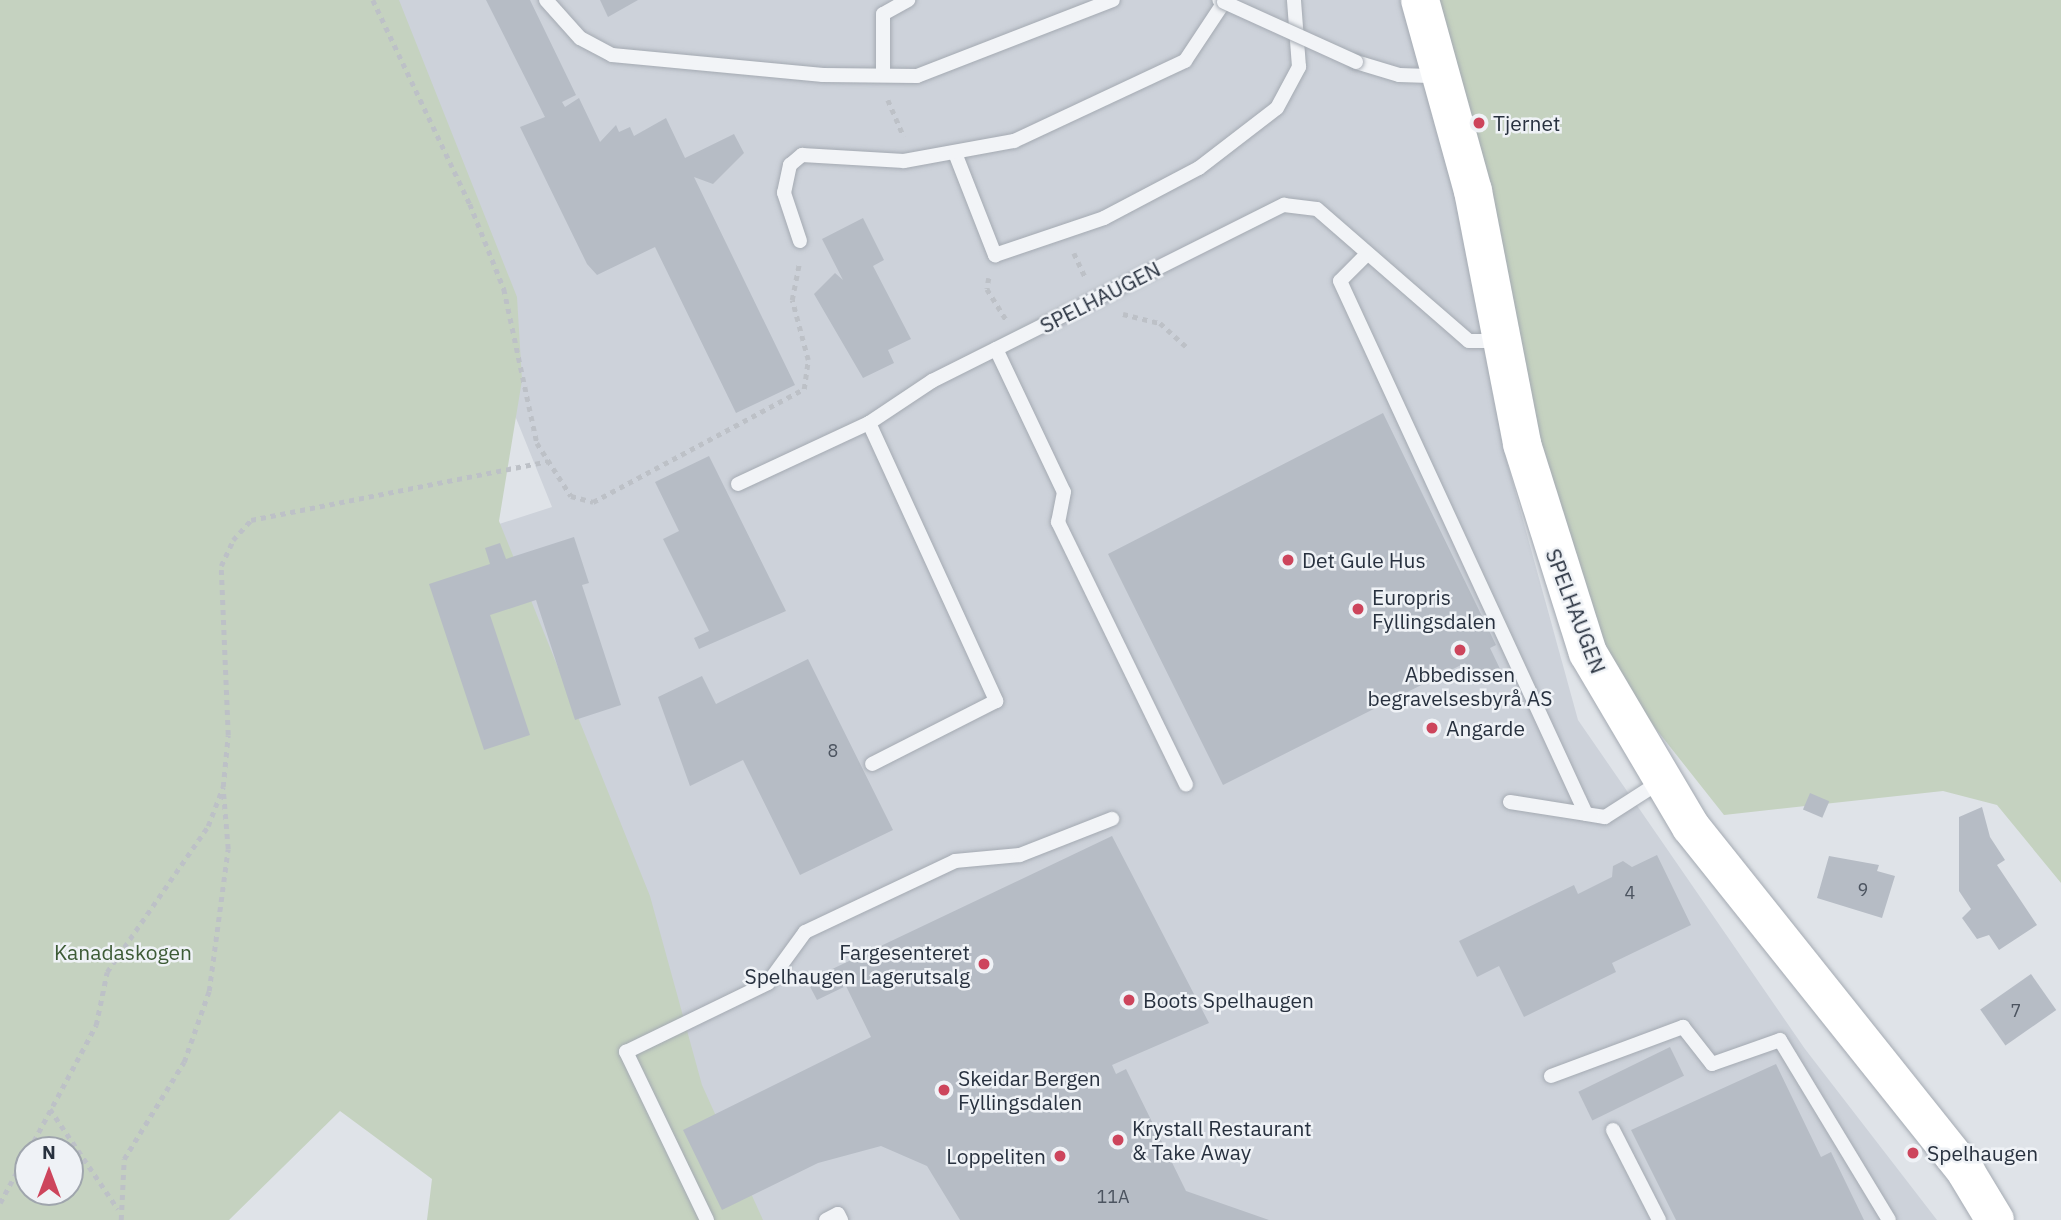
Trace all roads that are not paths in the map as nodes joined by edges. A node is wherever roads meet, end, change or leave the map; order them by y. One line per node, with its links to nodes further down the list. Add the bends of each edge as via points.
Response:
1 (546, 0): 7 (lane, via 580,38 612,55)
2 (908, 0): 7 (lane, via 883,14)
3 (1113, 0): 7 (lane, via 980,56 917,76)
4 (1294, 0): 9 (lane, via 1299,67 1277,107 1199,167 1065,233 995,255)
5 (1420, 0): 8 (main road, SPELHAUGEN)
6 (1222, 1): 8 (lane, bridge, via 1356,62 1399,75); 9 (lane, via 1185,61 1170,71 1014,141)
7 (883, 75)
8 (1442, 76): 12 (main road, SPELHAUGEN, via 1473,191)
9 (955, 153): 10 (lane, via 913,159 802,155 790,165 784,193)
10 (800, 241)
11 (1367, 254): 12 (lane, SPELHAUGEN, via 1469,341); 13 (lane, SPELHAUGEN, via 1317,209 1284,205); 20 (lane, via 1340,281)
12 (1503, 341): 17 (main road, SPELHAUGEN, via 1522,444 1564,591 1588,653)
13 (996, 349): 14 (lane, SPELHAUGEN); 18 (lane, via 1064,492 1058,523)
14 (869, 423): 15 (lane, SPELHAUGEN); 16 (lane, via 996,701)
15 (738, 484)
16 (872, 764)
17 (1661, 781): 20 (lane, via 1605,817); 29 (main road, SPELHAUGEN, via 1966,1172)
18 (1186, 785)
19 (1510, 802): 20 (lane)
20 (1586, 814)
21 (1112, 818): 24 (lane, via 1020,856 955,861 805,932 768,983 626,1052)
22 (1551, 1076): 28 (lane, via 1683,1027 1712,1064 1780,1040)
23 (1613, 1130): 27 (lane)
24 (707, 1220)
25 (826, 1220): 26 (lane, via 838,1214)
26 (841, 1220)
27 (1659, 1220)
28 (1889, 1220)
29 (1995, 1220)

